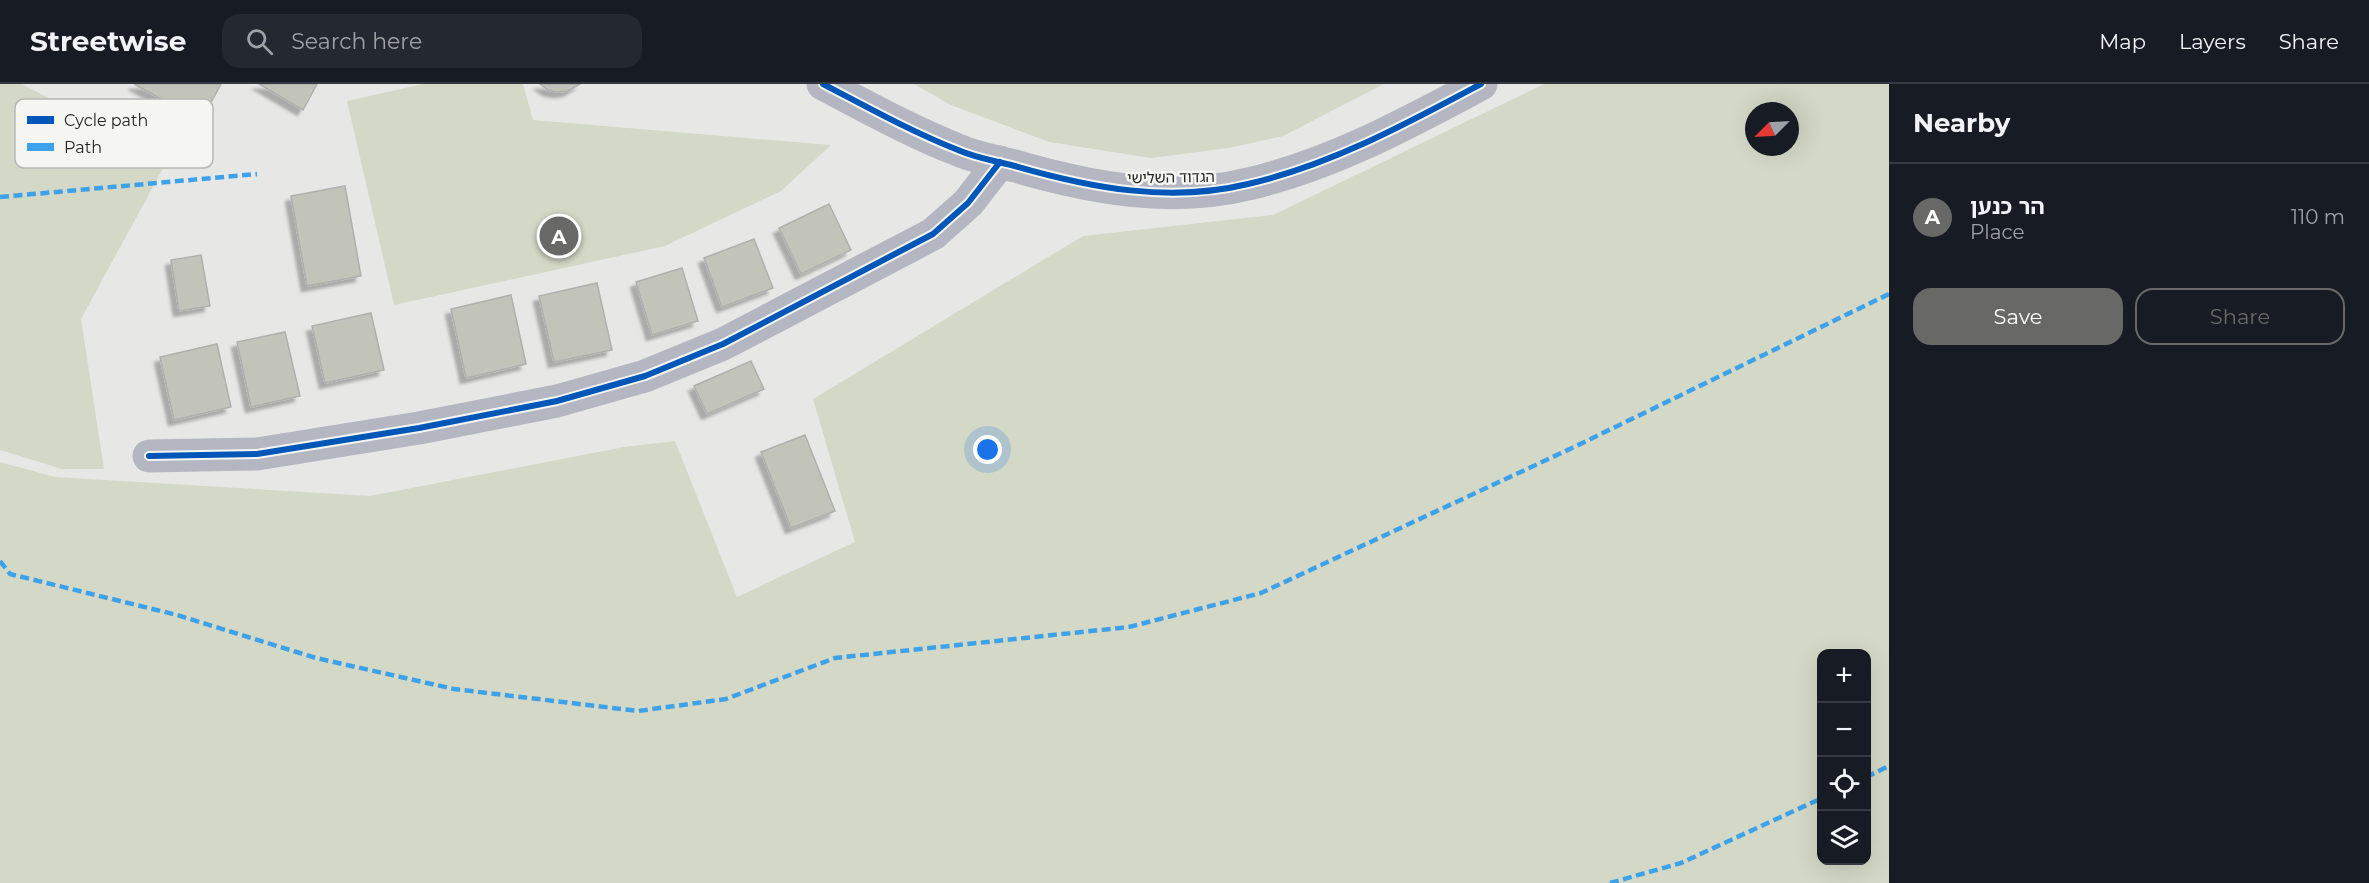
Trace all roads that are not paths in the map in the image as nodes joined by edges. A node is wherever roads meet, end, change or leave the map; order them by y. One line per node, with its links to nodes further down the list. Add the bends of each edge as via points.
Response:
1 (823, 84): 3 (street, הגדוד השלישי, via 960,151)
2 (1481, 84): 3 (street, הגדוד השלישי, via 1353,150 1247,185 1203,192 1100,188)
3 (1000, 162): 4 (street, via 968,203 933,234 723,344 645,376 557,401 257,454)
4 (149, 456)

